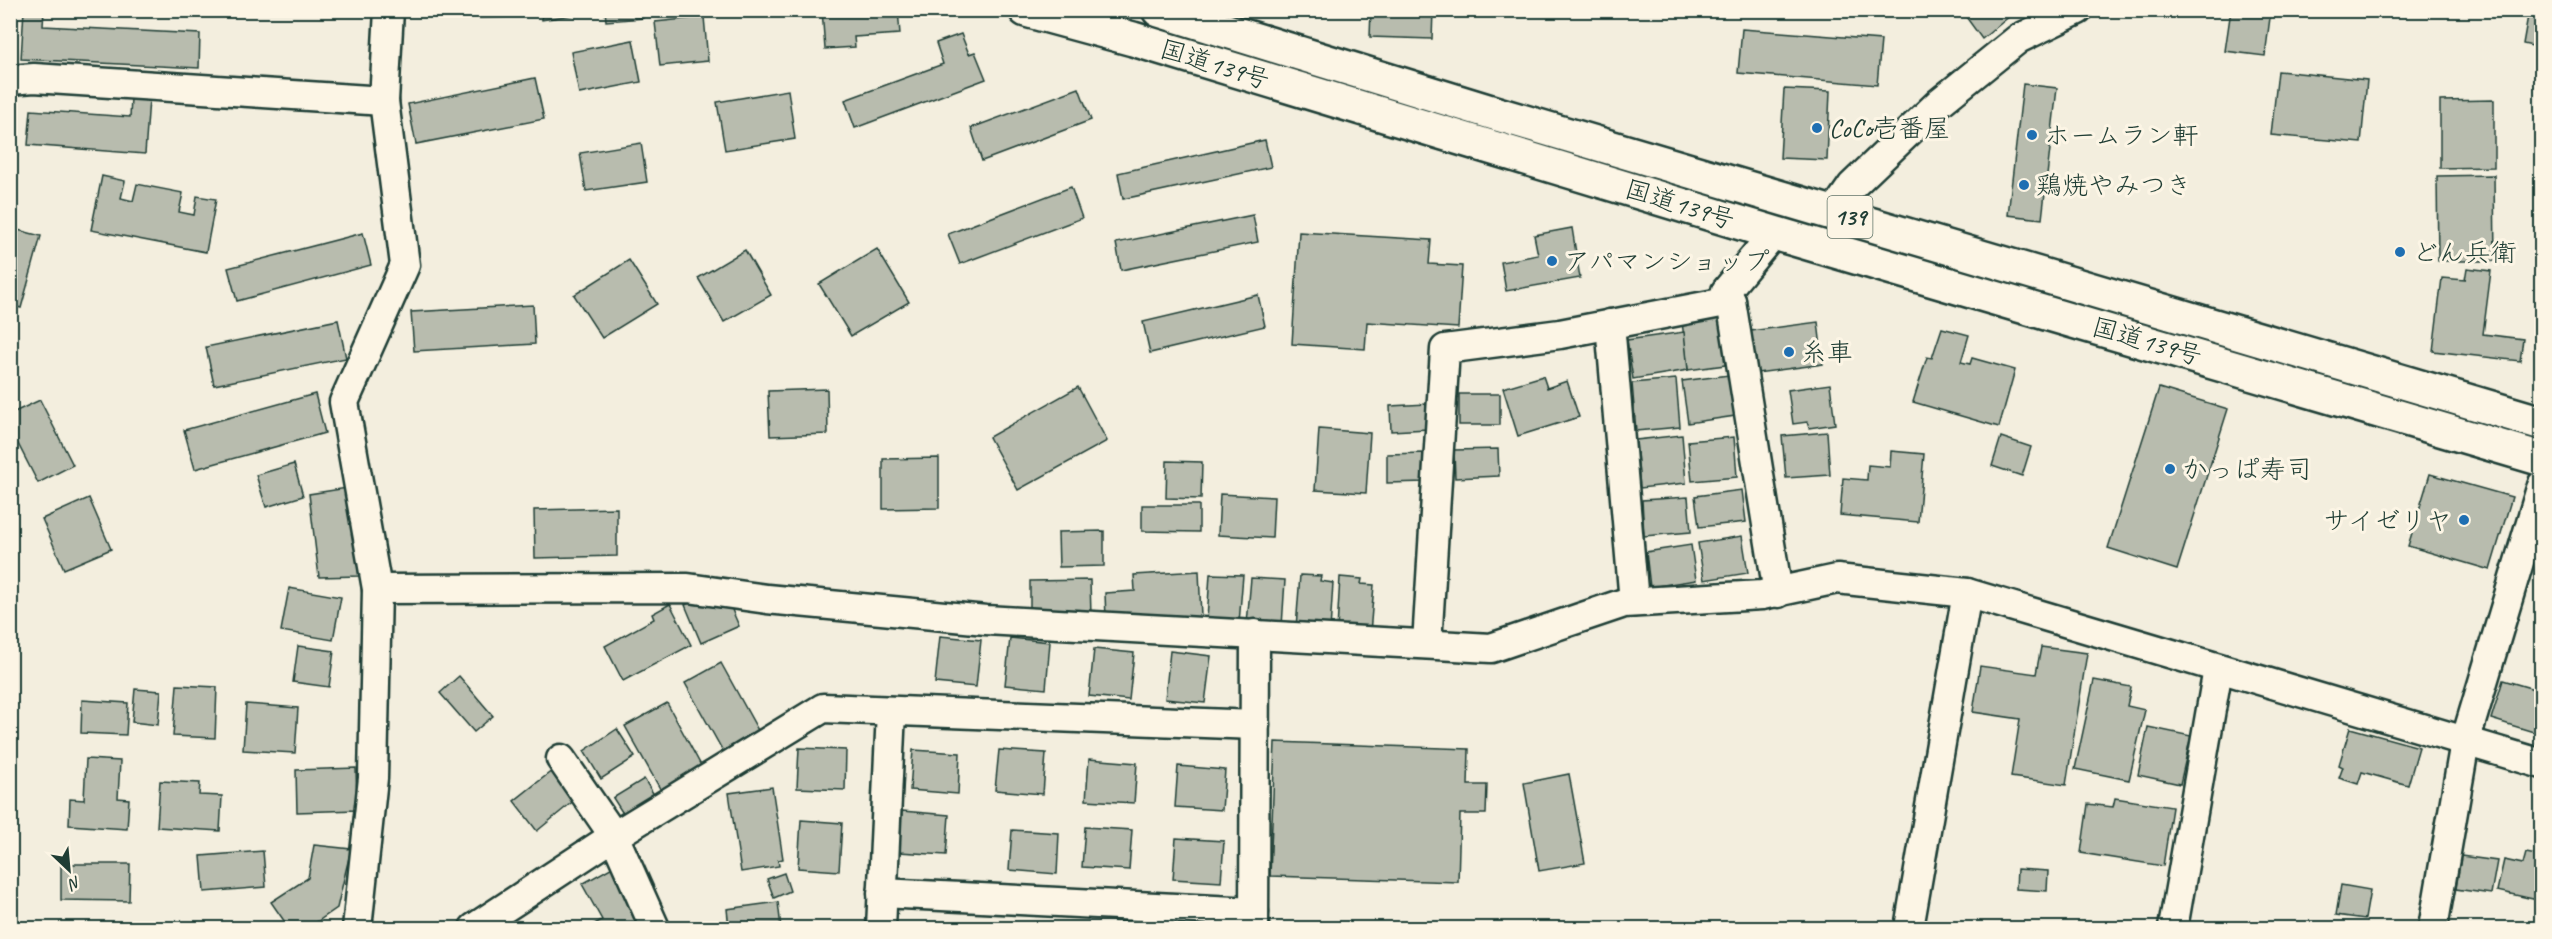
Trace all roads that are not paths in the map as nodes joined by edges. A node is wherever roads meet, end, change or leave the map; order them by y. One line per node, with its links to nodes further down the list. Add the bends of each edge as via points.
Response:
1 (389, 10): 6 (street)
2 (1026, 10): 8 (highway, 国道139号 / 139)
3 (1159, 10): 7 (highway, 国道139号 / 139)
4 (2078, 10): 7 (street, via 2018,39 1940,102 1852,186)
5 (10, 80): 6 (street, via 34,78)
6 (384, 101): 14 (street, via 405,266 344,402)
7 (1833, 212): 11 (highway, 国道139号 / 139)
8 (1774, 233): 9 (street, via 1726,291); 12 (highway, 国道139号 / 139)
9 (1731, 301): 10 (street); 15 (street)
10 (1610, 324): 17 (street); 19 (street, via 1445,349)
11 (2541, 423)
12 (2541, 459)
13 (2541, 485): 23 (street)
14 (377, 589): 18 (street, via 688,588 986,620); 29 (street, via 373,778)
15 (1778, 593): 16 (street, via 1837,579); 17 (street)
16 (1967, 593): 20 (street); 33 (street)
17 (1634, 602): 19 (street, via 1491,648)
18 (1256, 634): 19 (street); 22 (street)
19 (1427, 644)
20 (2218, 669): 23 (street); 34 (street)
21 (891, 711): 22 (street); 26 (street, via 824,708); 27 (street)
22 (1255, 725): 28 (street)
23 (2465, 741): 25 (street); 35 (street)
24 (561, 759): 26 (street)
25 (2541, 764)
26 (614, 836): 30 (street); 31 (street)
27 (882, 893): 28 (street); 32 (street)
28 (1254, 920)
29 (353, 924)
30 (474, 928)
31 (655, 928)
32 (881, 928)
33 (1909, 928)
34 (2173, 928)
35 (2433, 928)

